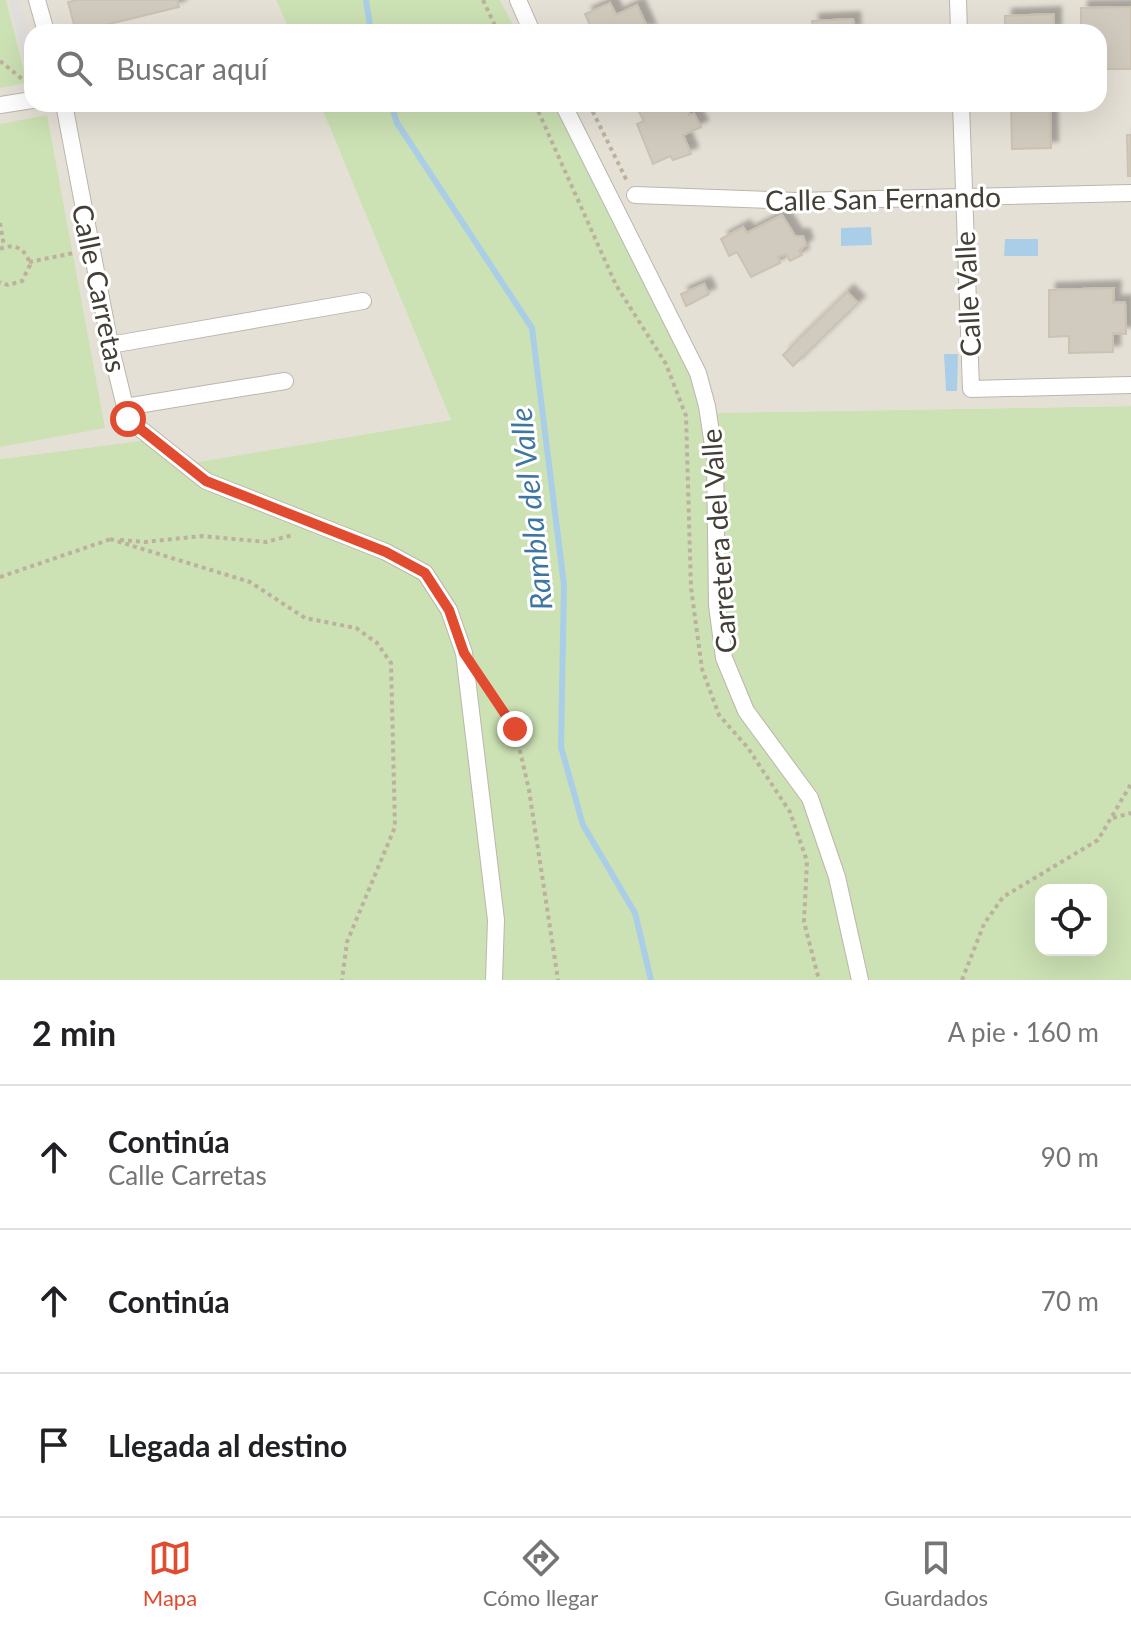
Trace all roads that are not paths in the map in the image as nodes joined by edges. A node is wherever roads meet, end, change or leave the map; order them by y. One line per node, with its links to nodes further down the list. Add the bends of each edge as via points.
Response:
1 (37, 0): 4 (street)
2 (518, 0): 5 (street)
3 (958, 0): 6 (street)
4 (44, 24)
5 (528, 24)
6 (959, 24)
7 (24, 101): 8 (street)
8 (0, 105)
9 (66, 112): 16 (street, Calle Carretas)
10 (567, 112): 21 (street, Carretera del Valle, via 698,373 715,459 717,605 724,658 746,711 810,798 837,877)
11 (961, 112): 14 (street, Calle Valle)
12 (1131, 193): 14 (street, Calle San Fernando)
13 (635, 195): 14 (street, Calle San Fernando, via 796,201)
14 (963, 198): 18 (street, Calle Valle, via 971,389)
15 (363, 301): 16 (street)
16 (110, 345): 19 (street, Calle Carretas)
17 (285, 381): 19 (street)
18 (1131, 385)
19 (125, 407): 20 (street, Calle Carretas, via 128,419 206,481 386,552 425,573 449,610 464,653 496,920)
20 (494, 980)
21 (860, 980)

